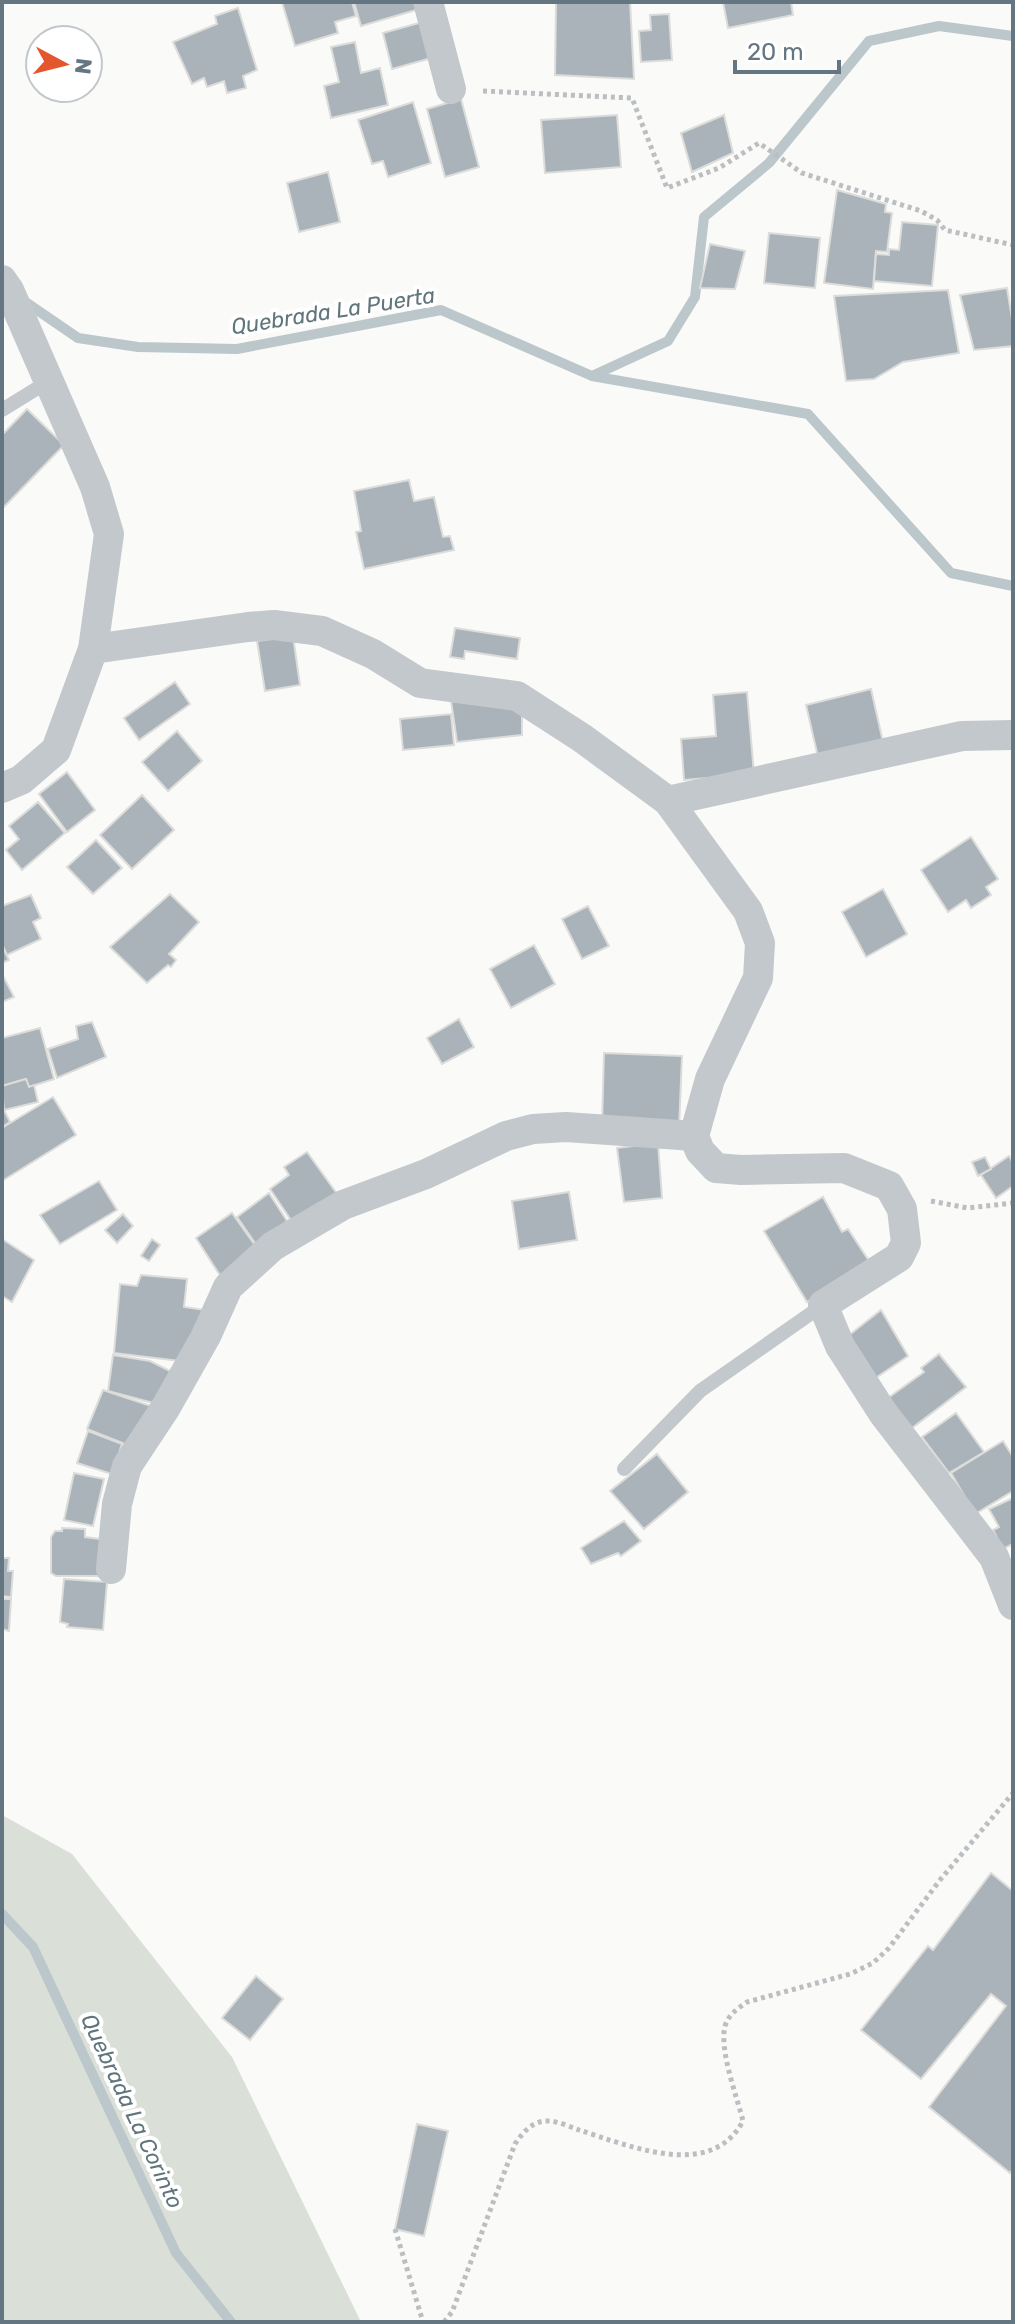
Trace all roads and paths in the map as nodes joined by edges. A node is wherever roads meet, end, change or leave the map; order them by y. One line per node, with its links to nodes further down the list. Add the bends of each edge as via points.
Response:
1 (428, 2): 2 (street)
2 (451, 89): 3 (path, via 632,98 667,188 719,168 759,143 802,173 921,211 945,230)
3 (1013, 245)
4 (9, 291): 5 (street)
5 (49, 381): 6 (lane); 7 (street, via 95,487 109,534)
6 (2, 410)
7 (93, 649): 9 (street, via 56,750 21,780); 10 (street, via 261,626 322,631 420,683 517,696)
8 (1013, 735): 10 (street, via 962,736)
9 (2, 788)
10 (668, 801): 11 (street, via 748,911 760,943 758,978 710,1079)
11 (694, 1136): 12 (street, via 716,1168 844,1168 889,1186); 16 (street, via 566,1127 506,1136 343,1205 273,1246 228,1287 166,1407 127,1466 117,1504)
12 (894, 1194): 13 (path, via 968,1208); 14 (street, via 902,1209 906,1243 899,1257)
13 (1013, 1203)
14 (823, 1305): 15 (lane, via 700,1391); 17 (street, via 840,1346 883,1413 994,1557)
15 (624, 1469)
16 (111, 1569)
17 (1013, 1605)
18 (1013, 1793): 21 (path, via 873,1963 747,2002 732,2013 724,2045 743,2121 735,2137 716,2151 682,2156 549,2121 526,2128)
19 (395, 2229): 20 (path)
20 (423, 2322)
21 (444, 2322)

